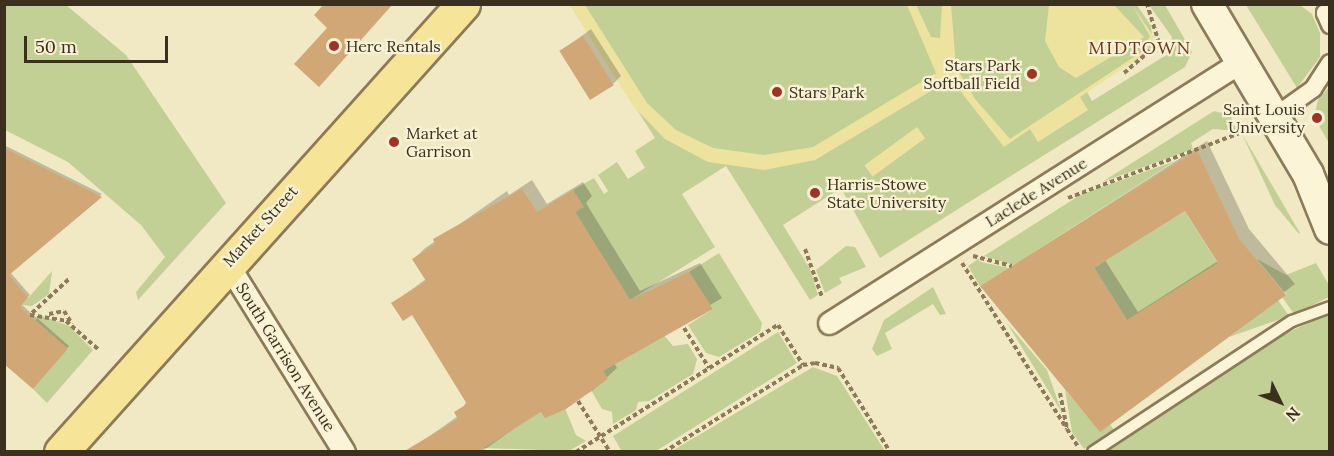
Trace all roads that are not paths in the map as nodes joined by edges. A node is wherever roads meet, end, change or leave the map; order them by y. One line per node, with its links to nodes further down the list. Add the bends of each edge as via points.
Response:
1 (463, 4): 9 (main road, Market Street)
2 (1207, 4): 5 (main road)
3 (1329, 10): 4 (street, via 1325,13)
4 (1329, 25)
5 (1243, 60): 7 (main road); 11 (street, Laclede Avenue)
6 (1329, 63): 7 (street, via 1313,89)
7 (1275, 116): 8 (main road, via 1308,174)
8 (1329, 229)
9 (227, 263): 12 (main road, Market Street); 13 (street, South Garrison Avenue)
10 (1329, 307): 14 (lane, via 1292,321)
11 (829, 323)
12 (61, 452)
13 (344, 452)
14 (1093, 452)

